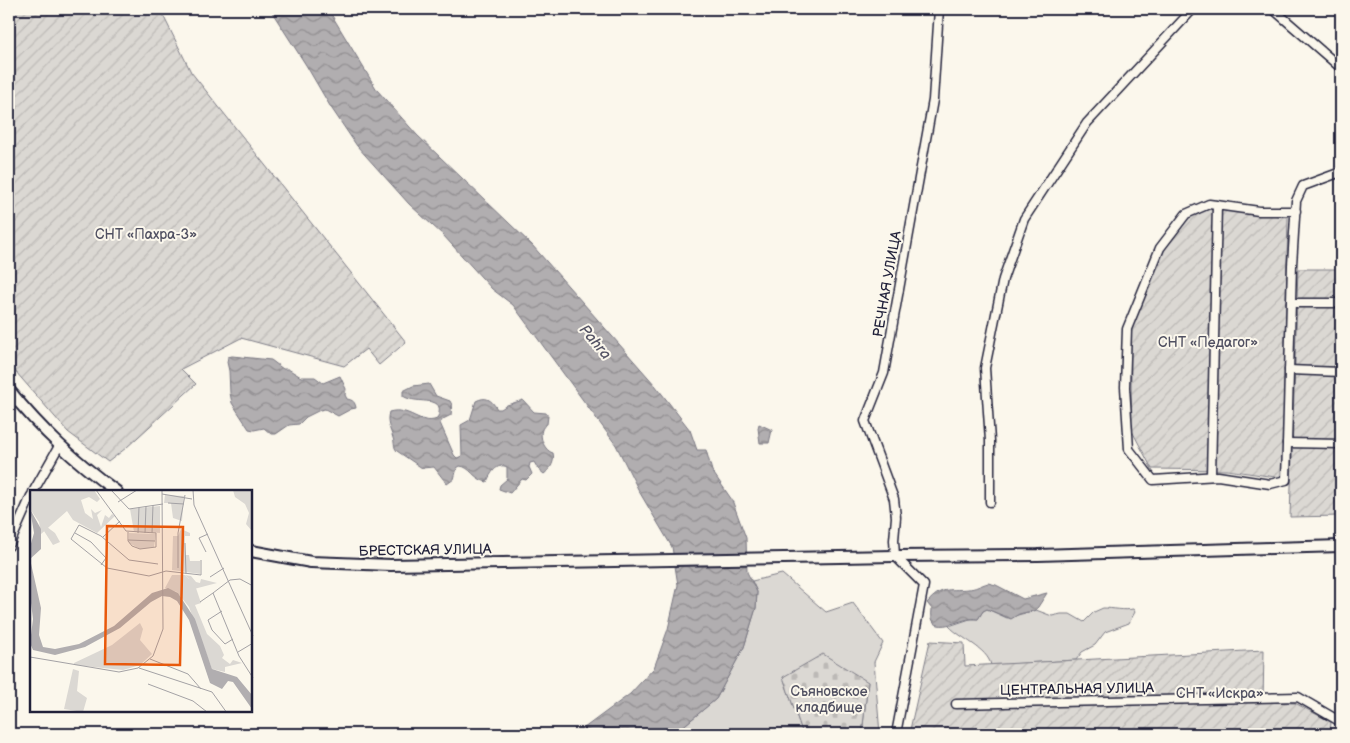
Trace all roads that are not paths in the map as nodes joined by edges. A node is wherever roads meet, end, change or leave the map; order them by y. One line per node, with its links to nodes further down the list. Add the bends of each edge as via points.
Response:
1 (939, 9): 24 (street, РЕЧНАЯ УЛИЦА, via 932,100 884,373 865,421 894,499)
2 (1193, 9): 20 (street, via 1087,123 1024,219 1003,279 985,368)
3 (1273, 9): 4 (street)
4 (1341, 68)
5 (1341, 172): 7 (street, via 1303,186 1296,201)
6 (1217, 205): 7 (street, via 1259,211); 16 (street); 16 (street, via 1209,204 1186,214 1160,248 1127,328 1125,378 1129,449 1153,480)
7 (1296, 211): 8 (street)
8 (1291, 303): 9 (street); 10 (street)
9 (1341, 303)
10 (1289, 370): 11 (street); 13 (street)
11 (1341, 372)
12 (9, 390): 15 (main road)
13 (1287, 443): 14 (street); 16 (street, via 1286,480 1270,484)
14 (1341, 444)
15 (58, 446): 17 (street); 18 (main road)
16 (1211, 476)
17 (34, 490)
18 (114, 490)
19 (30, 498): 21 (street)
20 (990, 502)
21 (9, 546)
22 (1341, 546): 24 (main road, БРЕСТСКАЯ УЛИЦА)
23 (252, 551): 24 (main road, БРЕСТСКАЯ УЛИЦА, via 311,562 354,564)
24 (895, 556): 27 (street, via 924,585)
25 (956, 704): 26 (street, ЦЕНТРАЛЬНАЯ УЛИЦА, via 1298,698)
26 (1341, 722)
27 (896, 734)

